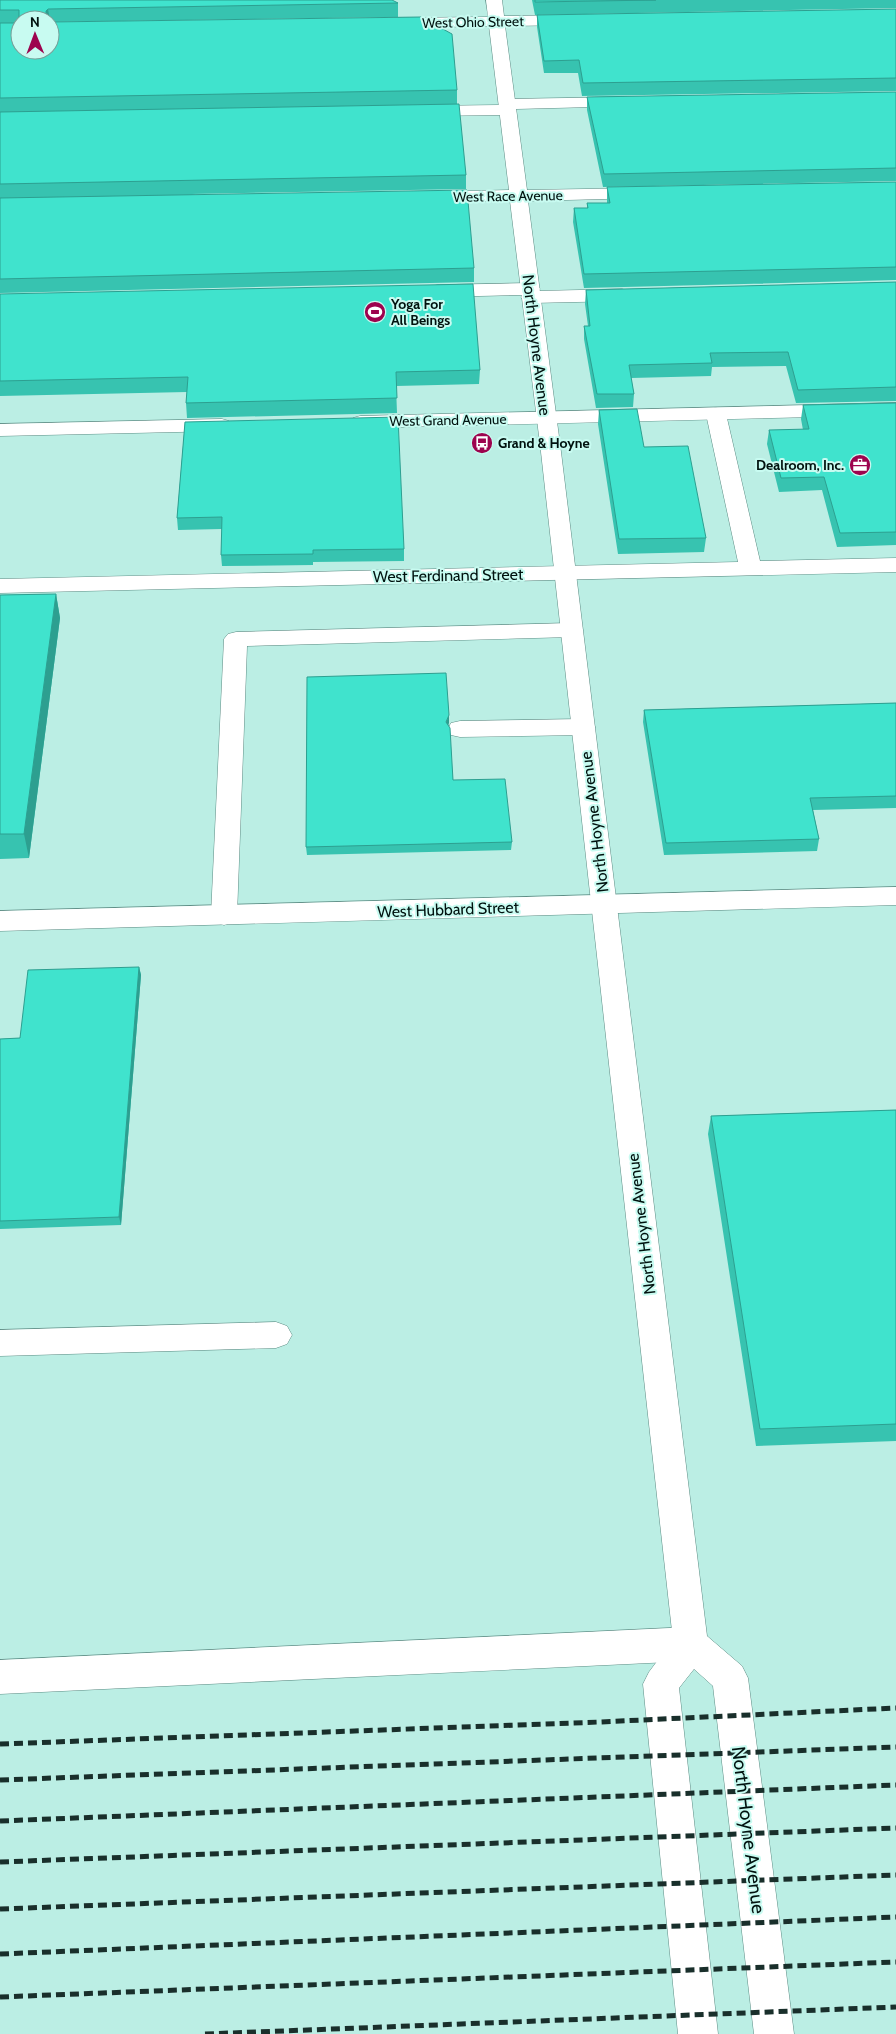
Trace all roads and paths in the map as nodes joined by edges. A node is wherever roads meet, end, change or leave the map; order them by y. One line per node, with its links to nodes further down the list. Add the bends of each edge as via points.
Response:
1 (494, 0): 3 (street, North Hoyne Avenue)
2 (586, 20): 3 (street, West Ohio Street)
3 (497, 22): 4 (street, West Ohio Street); 6 (street, North Hoyne Avenue)
4 (384, 24)
5 (639, 102): 6 (street)
6 (507, 107): 7 (street); 9 (street, North Hoyne Avenue)
7 (403, 112)
8 (662, 193): 9 (street, West Race Avenue)
9 (518, 196): 10 (street, West Race Avenue); 12 (street, North Hoyne Avenue)
10 (411, 198)
11 (419, 292): 12 (street)
12 (531, 293): 13 (street); 16 (street, North Hoyne Avenue)
13 (640, 294)
14 (896, 409): 15 (street, West Grand Avenue)
15 (716, 414): 16 (street, West Grand Avenue); 21 (street)
16 (546, 417): 17 (street, West Grand Avenue); 22 (street, North Hoyne Avenue)
17 (345, 422)
18 (236, 425): 19 (street)
19 (0, 430)
20 (896, 565): 21 (street, West Ferdinand Street)
21 (750, 568): 22 (street, West Ferdinand Street)
22 (565, 573): 23 (street, West Ferdinand Street); 24 (street, North Hoyne Avenue)
23 (0, 586)
24 (571, 630): 25 (street, North Hoyne Avenue); 29 (street, via 236,639)
25 (583, 727): 26 (street); 28 (street, North Hoyne Avenue)
26 (460, 729)
27 (896, 896): 28 (street, West Hubbard Street)
28 (604, 904): 29 (street, West Hubbard Street); 33 (street, North Hoyne Avenue)
29 (224, 915): 30 (street, West Hubbard Street)
30 (0, 921)
31 (276, 1335): 32 (street)
32 (0, 1343)
33 (691, 1644): 34 (street); 35 (street, via 661,1684); 36 (street, North Hoyne Avenue, via 730,1678)
34 (0, 1677)
35 (698, 2034)
36 (774, 2034)

